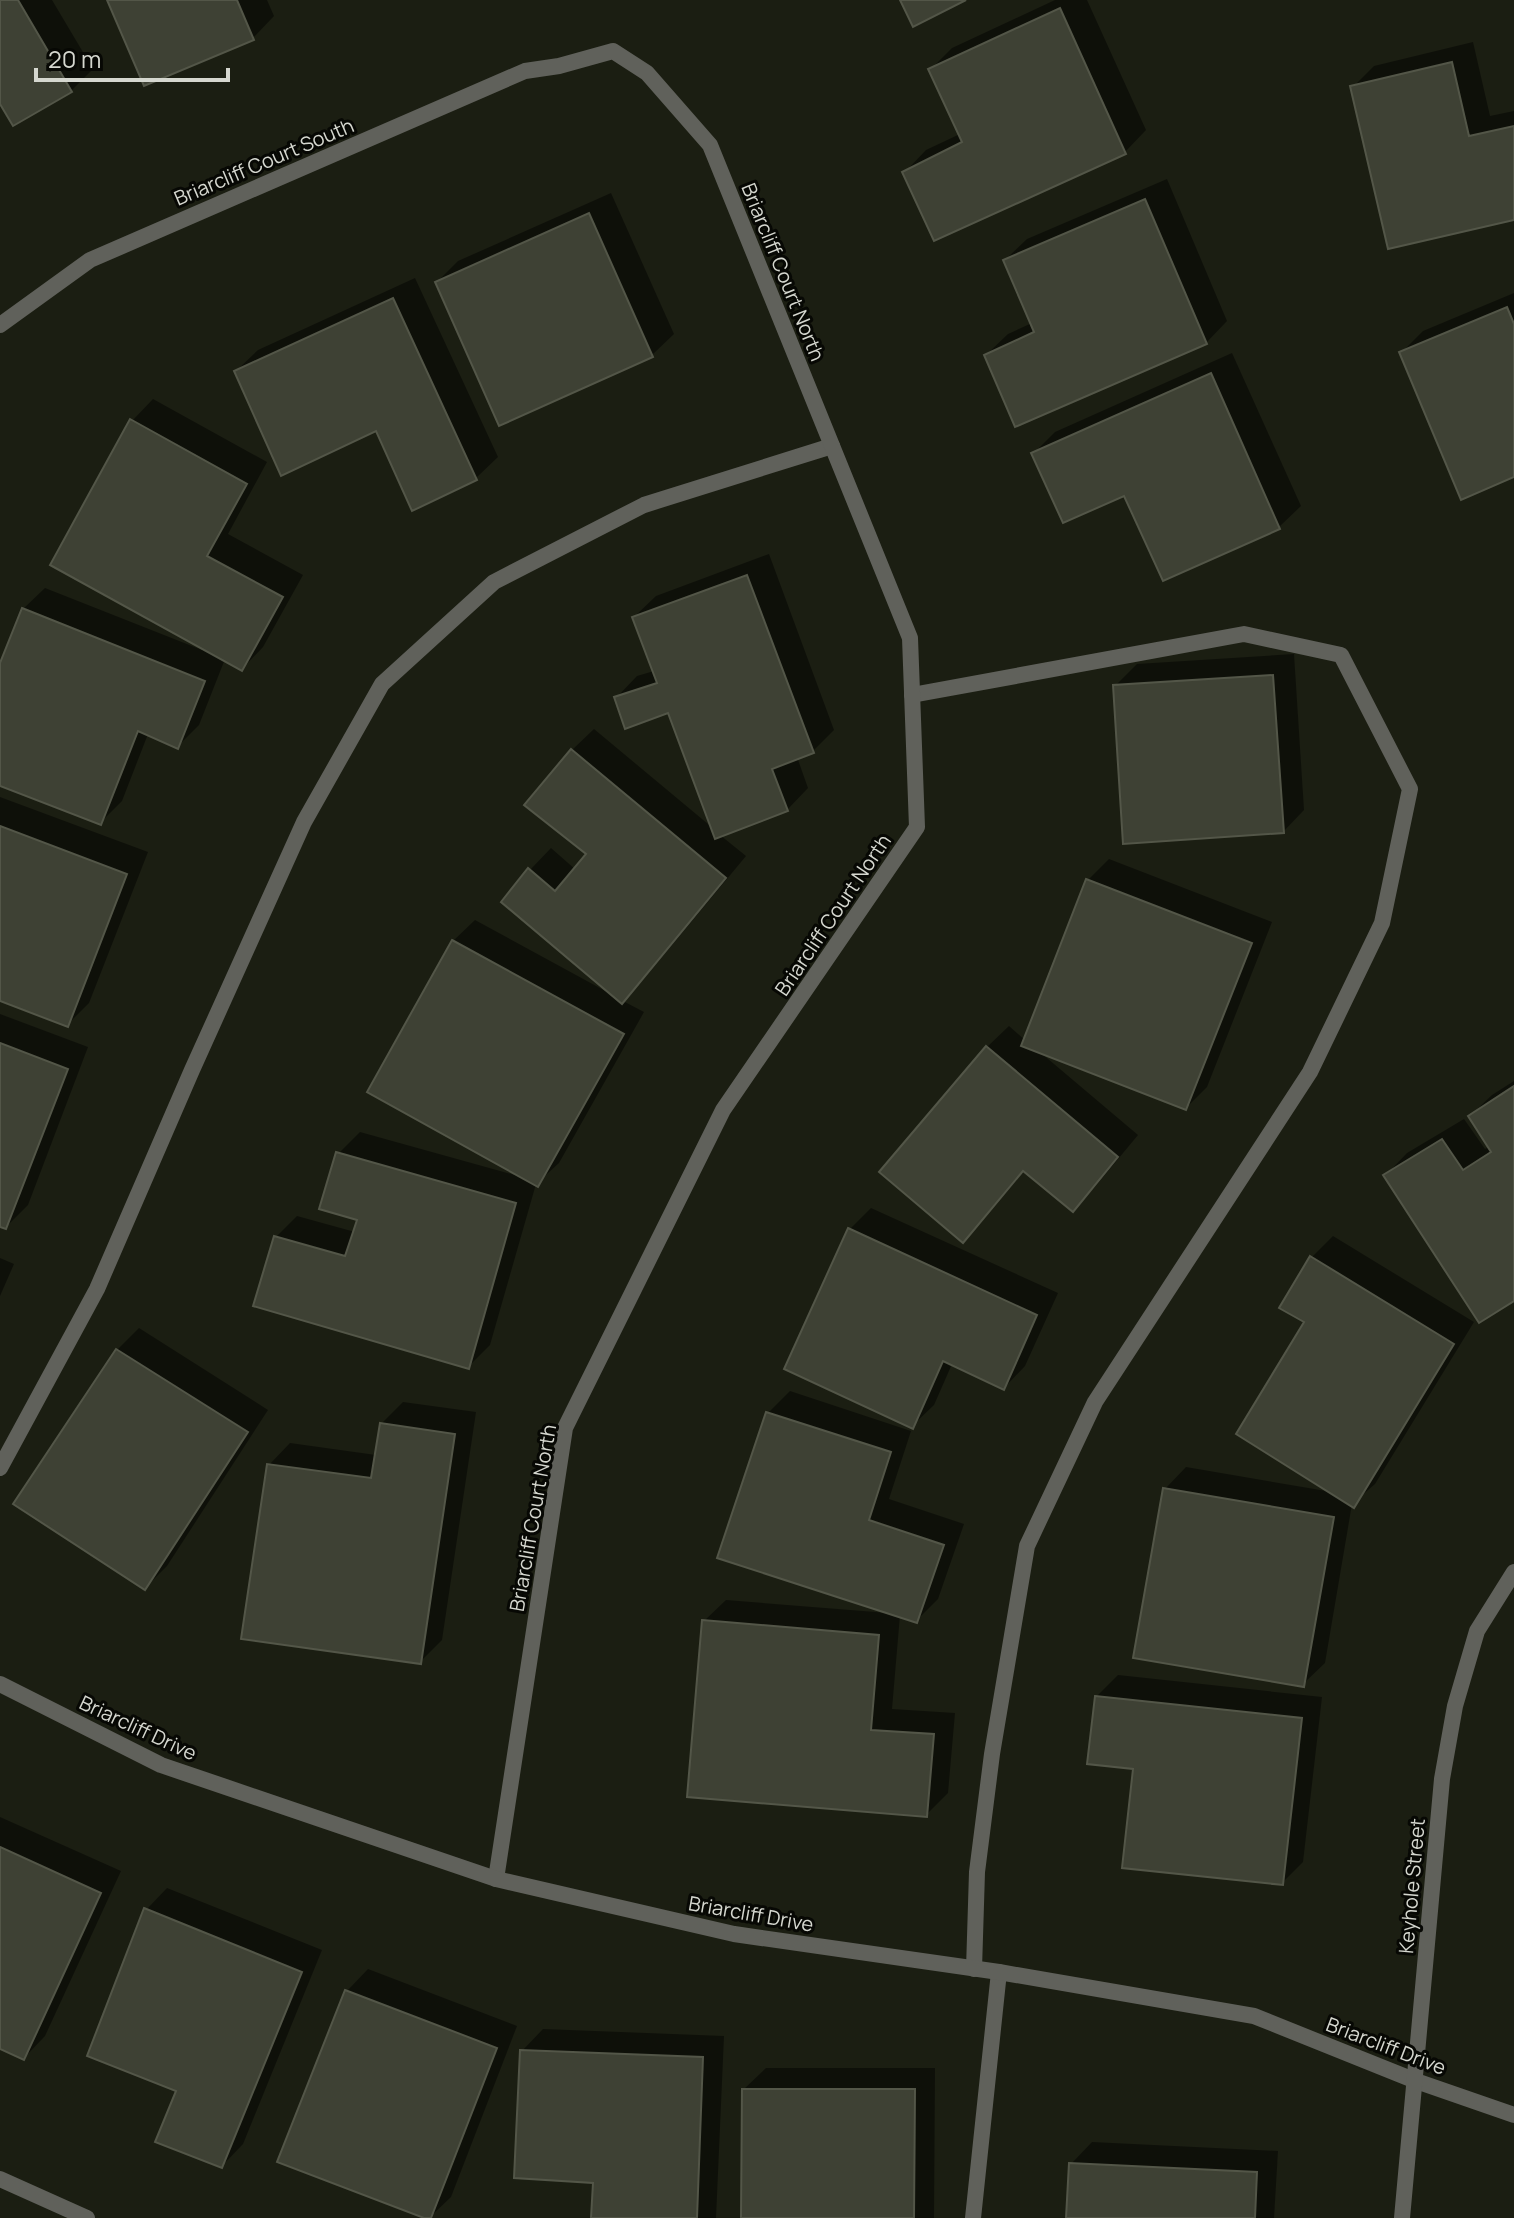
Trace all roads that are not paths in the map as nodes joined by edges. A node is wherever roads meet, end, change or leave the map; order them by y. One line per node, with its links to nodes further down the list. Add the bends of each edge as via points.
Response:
1 (559, 66): 2 (street, Briarcliff Court South, via 525,71 90,260); 3 (street, Briarcliff Court North, via 613,51 647,73 710,145)
2 (0, 325)
3 (832, 446): 4 (street, Briarcliff Court North, via 910,638); 5 (street, via 644,505 494,582 382,684 304,822 97,1289)
4 (912, 695): 8 (street, Briarcliff Court North, via 917,827 723,1110 565,1428); 9 (street, via 1244,634 1341,655 1410,789 1382,923 1310,1072 1095,1402 1027,1546 986,1798)
5 (0, 1468)
6 (1514, 1572): 11 (street, Keyhole Street, via 1477,1631 1455,1706 1442,1779)
7 (0, 1684): 8 (street, Briarcliff Drive, via 161,1765)
8 (496, 1879): 9 (street, Briarcliff Drive, via 734,1934)
9 (974, 1969): 10 (street, Briarcliff Drive)
10 (999, 1972): 11 (street, Briarcliff Drive, via 1254,2016); 15 (street)
11 (1416, 2081): 12 (street, Briarcliff Drive); 16 (street, Keyhole Street)
12 (1514, 2115)
13 (0, 2179): 14 (street)
14 (87, 2218)
15 (973, 2218)
16 (1402, 2218)

